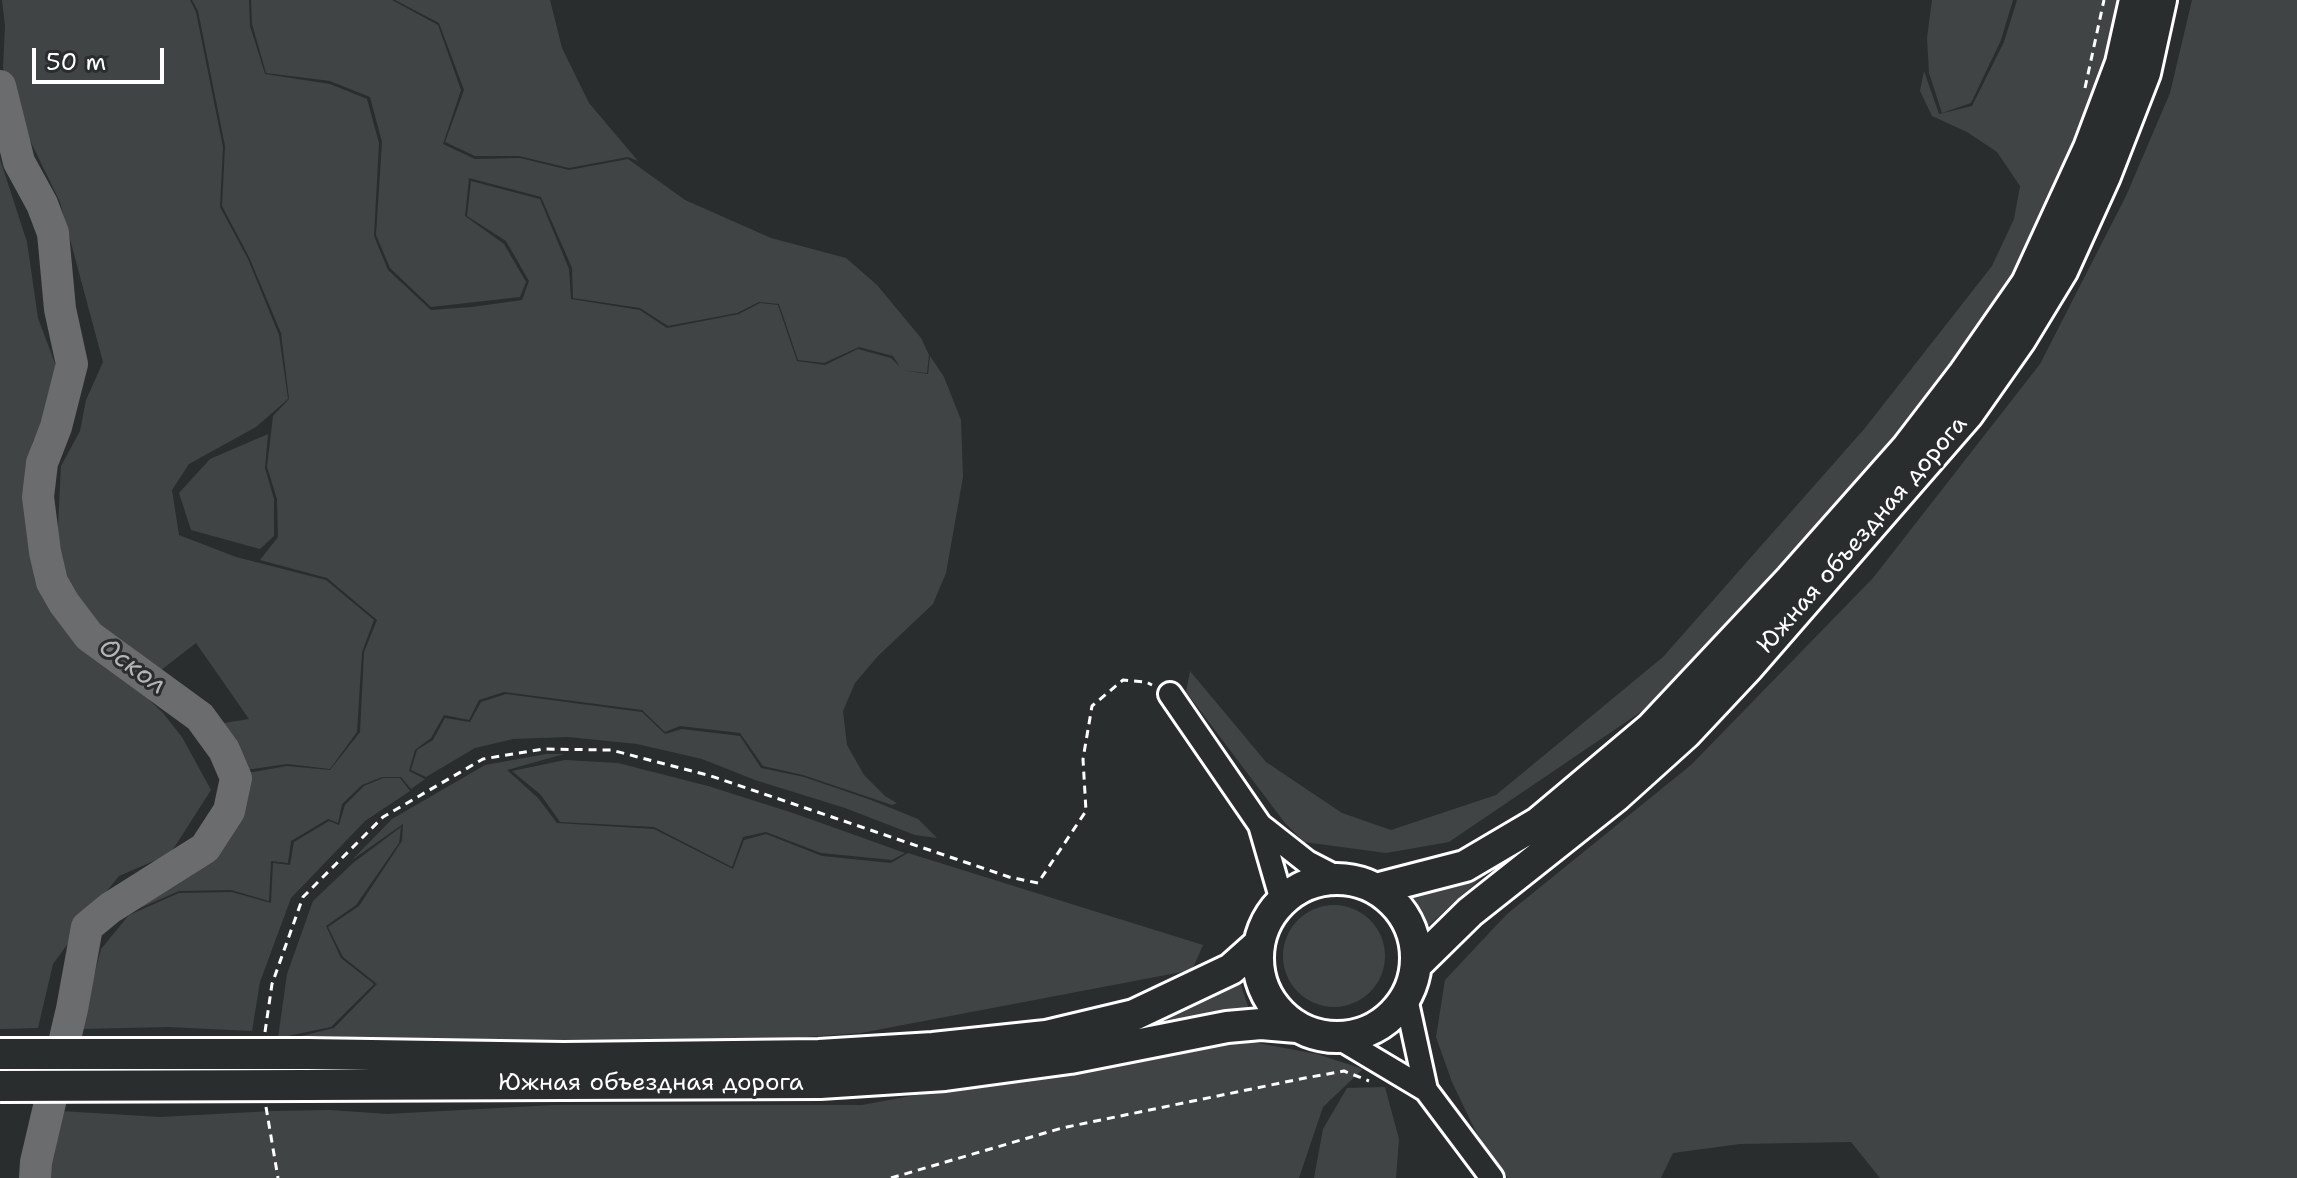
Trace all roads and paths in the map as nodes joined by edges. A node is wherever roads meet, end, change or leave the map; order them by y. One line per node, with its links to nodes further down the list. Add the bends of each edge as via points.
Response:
1 (2104, 0): 4 (path)
2 (2135, 0): 8 (main road, Южная объездная дорога, via 2121,63 2089,148 2027,283 1907,448 1651,728 1549,813 1465,866)
3 (2161, 0): 11 (main road, Южная объездная дорога, via 2145,73 2062,271 1968,414 1686,733 1470,912)
4 (2084, 93)
5 (1170, 694): 6 (lane); 15 (path, via 1146,682 1123,680 1092,706 1083,759 1086,811 1038,883 711,776 611,750 543,749 483,759 383,817 303,897 272,984)
6 (1260, 825): 7 (lane, via 1307,862); 9 (lane)
7 (1338, 878): 8 (main road); 9 (main road, via 1299,888)
8 (1376, 889): 11 (main road, via 1408,921)
9 (1282, 901): 10 (main road, via 1267,920)
10 (1259, 944): 13 (main road, via 1264,992); 17 (main road, Южная объездная дорога, via 1231,969 1134,1015 1046,1036 819,1055)
11 (1417, 964): 12 (main road)
12 (1406, 998): 14 (main road, via 1378,1027); 21 (lane)
13 (1297, 1027): 14 (main road); 20 (main road, Южная объездная дорога, via 1227,1027 1070,1058 898,1078)
14 (1339, 1038): 21 (lane)
15 (263, 1041)
16 (0, 1054): 17 (main road, Южная объездная дорога, bridge)
17 (442, 1056): 20 (main road)
18 (1371, 1082): 24 (path, via 1344,1071 1290,1081 1062,1128)
19 (0, 1086): 20 (main road, Южная объездная дорога, bridge)
20 (440, 1086)
21 (1426, 1090): 25 (lane)
22 (265, 1101): 23 (path)
23 (278, 1178)
24 (891, 1178)
25 (1492, 1178)

